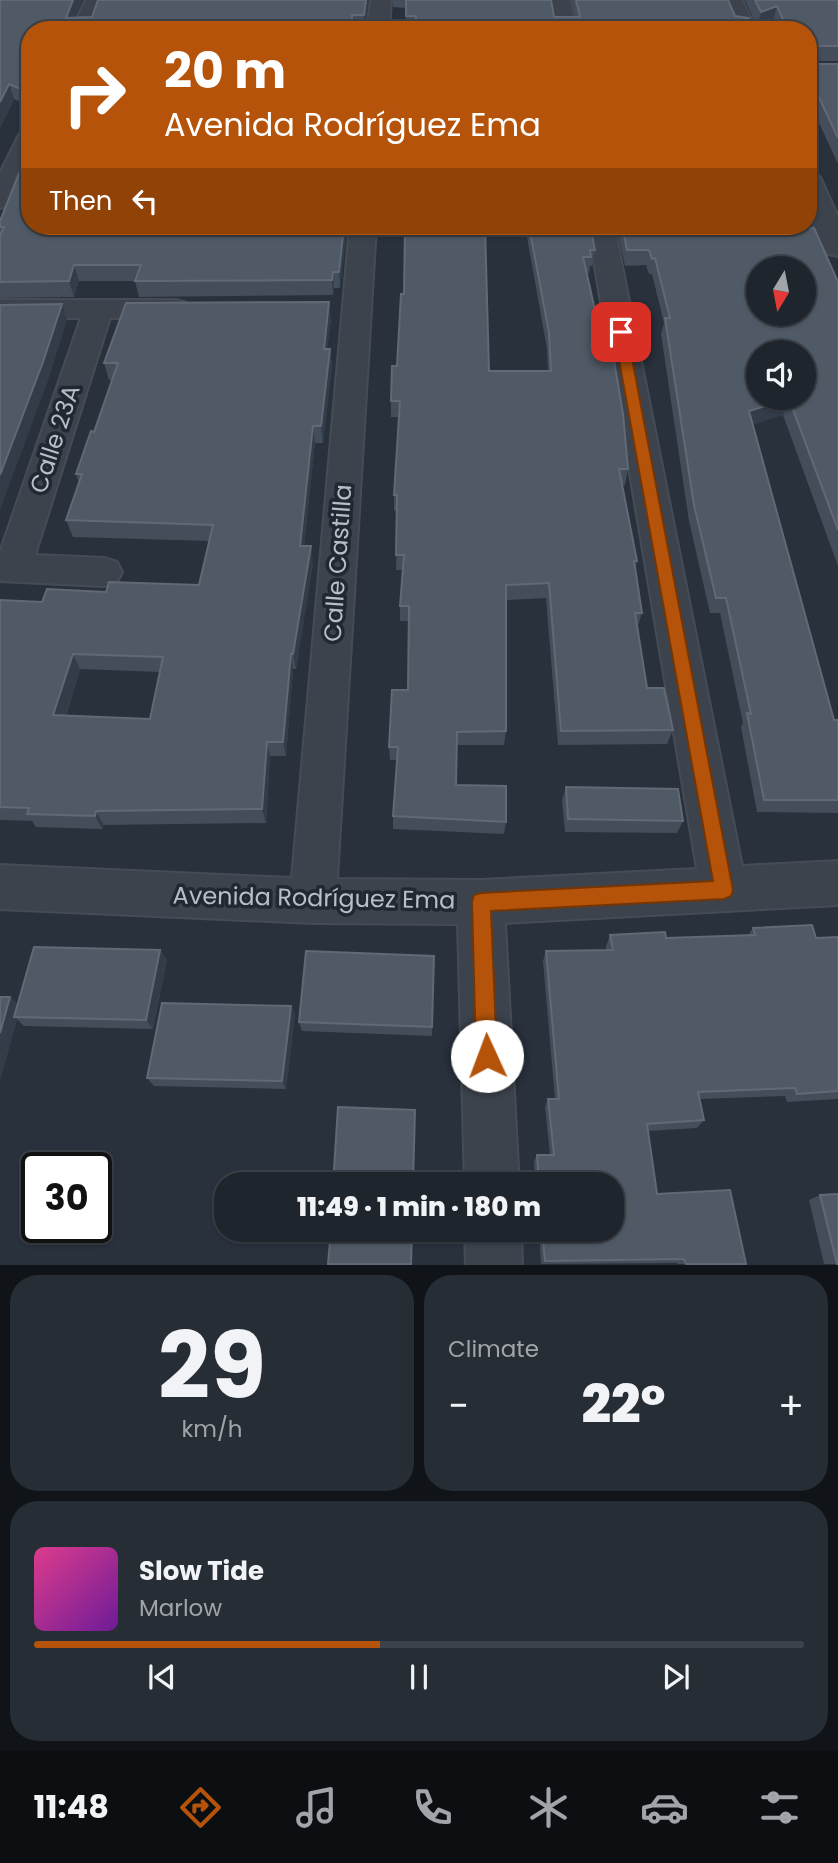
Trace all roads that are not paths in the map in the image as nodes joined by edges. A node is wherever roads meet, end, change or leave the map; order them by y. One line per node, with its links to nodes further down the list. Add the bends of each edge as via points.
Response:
1 (96, 0): 5 (street)
2 (381, 0): 6 (street)
3 (560, 0): 7 (street)
4 (732, 0): 8 (street)
5 (86, 21)
6 (379, 21)
7 (564, 21)
8 (741, 21)
9 (21, 170): 10 (street)
10 (0, 200)
11 (817, 200): 14 (street)
12 (361, 235): 23 (street, Calle Castilla, via 343,307)
13 (603, 235): 22 (street)
14 (838, 248)
15 (0, 309): 17 (street)
16 (207, 309): 17 (street)
17 (98, 310): 18 (street, Calle 23A)
18 (6, 567): 19 (street)
19 (104, 572)
20 (838, 883): 22 (street, Avenida Rodríguez Ema)
21 (0, 887): 23 (street, Avenida Rodríguez Ema)
22 (724, 890): 24 (street, Avenida Rodríguez Ema)
23 (313, 901): 24 (street, Avenida Rodríguez Ema)
24 (481, 902): 25 (street)
25 (491, 1172)
26 (493, 1242): 27 (street)
27 (494, 1265)

